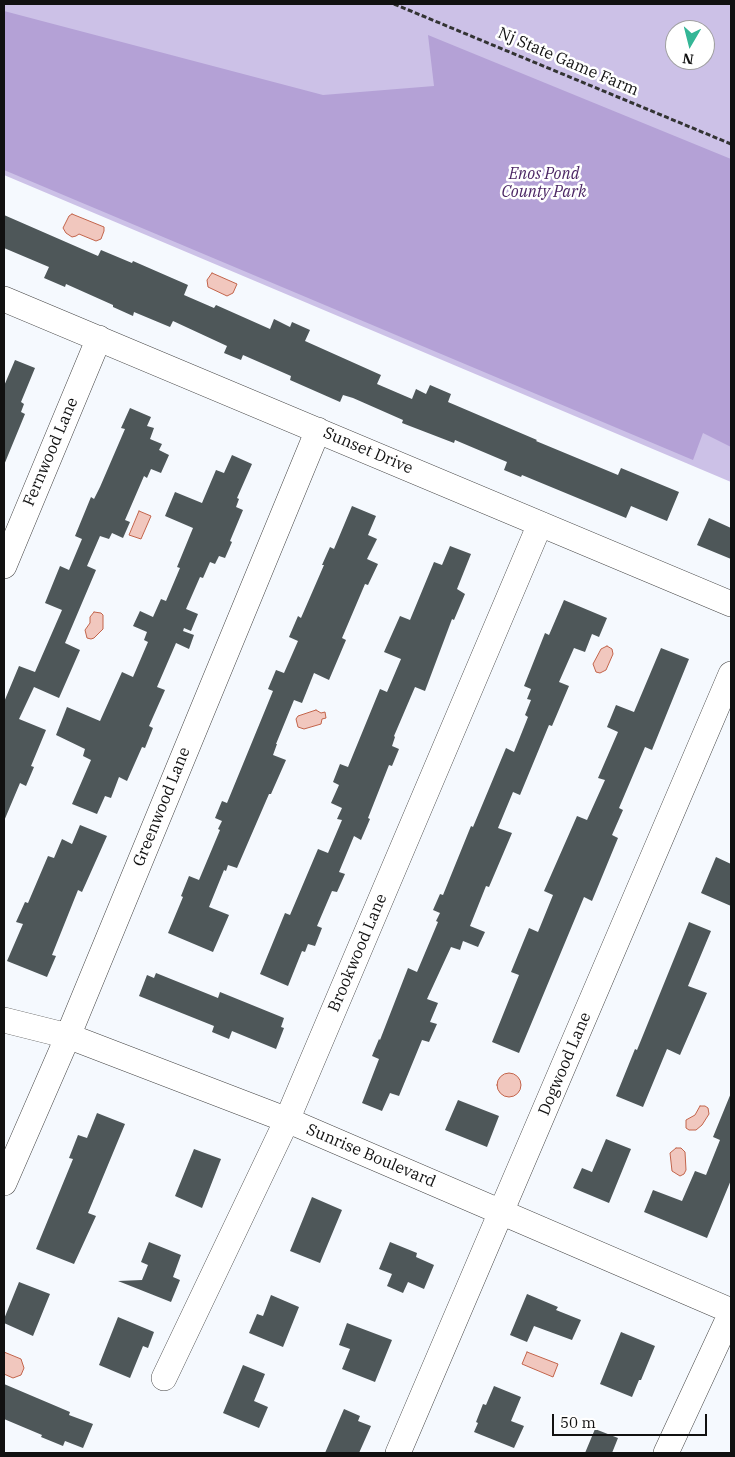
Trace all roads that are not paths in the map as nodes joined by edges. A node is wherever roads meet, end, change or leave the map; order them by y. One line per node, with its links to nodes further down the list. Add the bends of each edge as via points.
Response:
1 (4, 299): 2 (street, Sunset Drive)
2 (99, 338): 3 (street, Sunset Drive); 5 (street, Fernwood Lane)
3 (318, 430): 4 (street, Sunset Drive); 9 (street, Greenwood Lane)
4 (540, 524): 6 (street, Sunset Drive); 10 (street, Brookwood Lane)
5 (4, 566)
6 (731, 604)
7 (731, 674): 12 (street, Dogwood Lane)
8 (4, 1020): 9 (street, Sunrise Boulevard)
9 (68, 1036): 10 (street, Sunrise Boulevard); 11 (street, Greenwood Lane)
10 (287, 1120): 12 (street, Sunrise Boulevard); 14 (street, Brookwood Lane)
11 (4, 1182)
12 (502, 1212): 13 (street, Sunrise Boulevard); 15 (street, Dogwood Lane)
13 (731, 1312): 16 (street)
14 (164, 1378)
15 (398, 1453)
16 (666, 1453)

